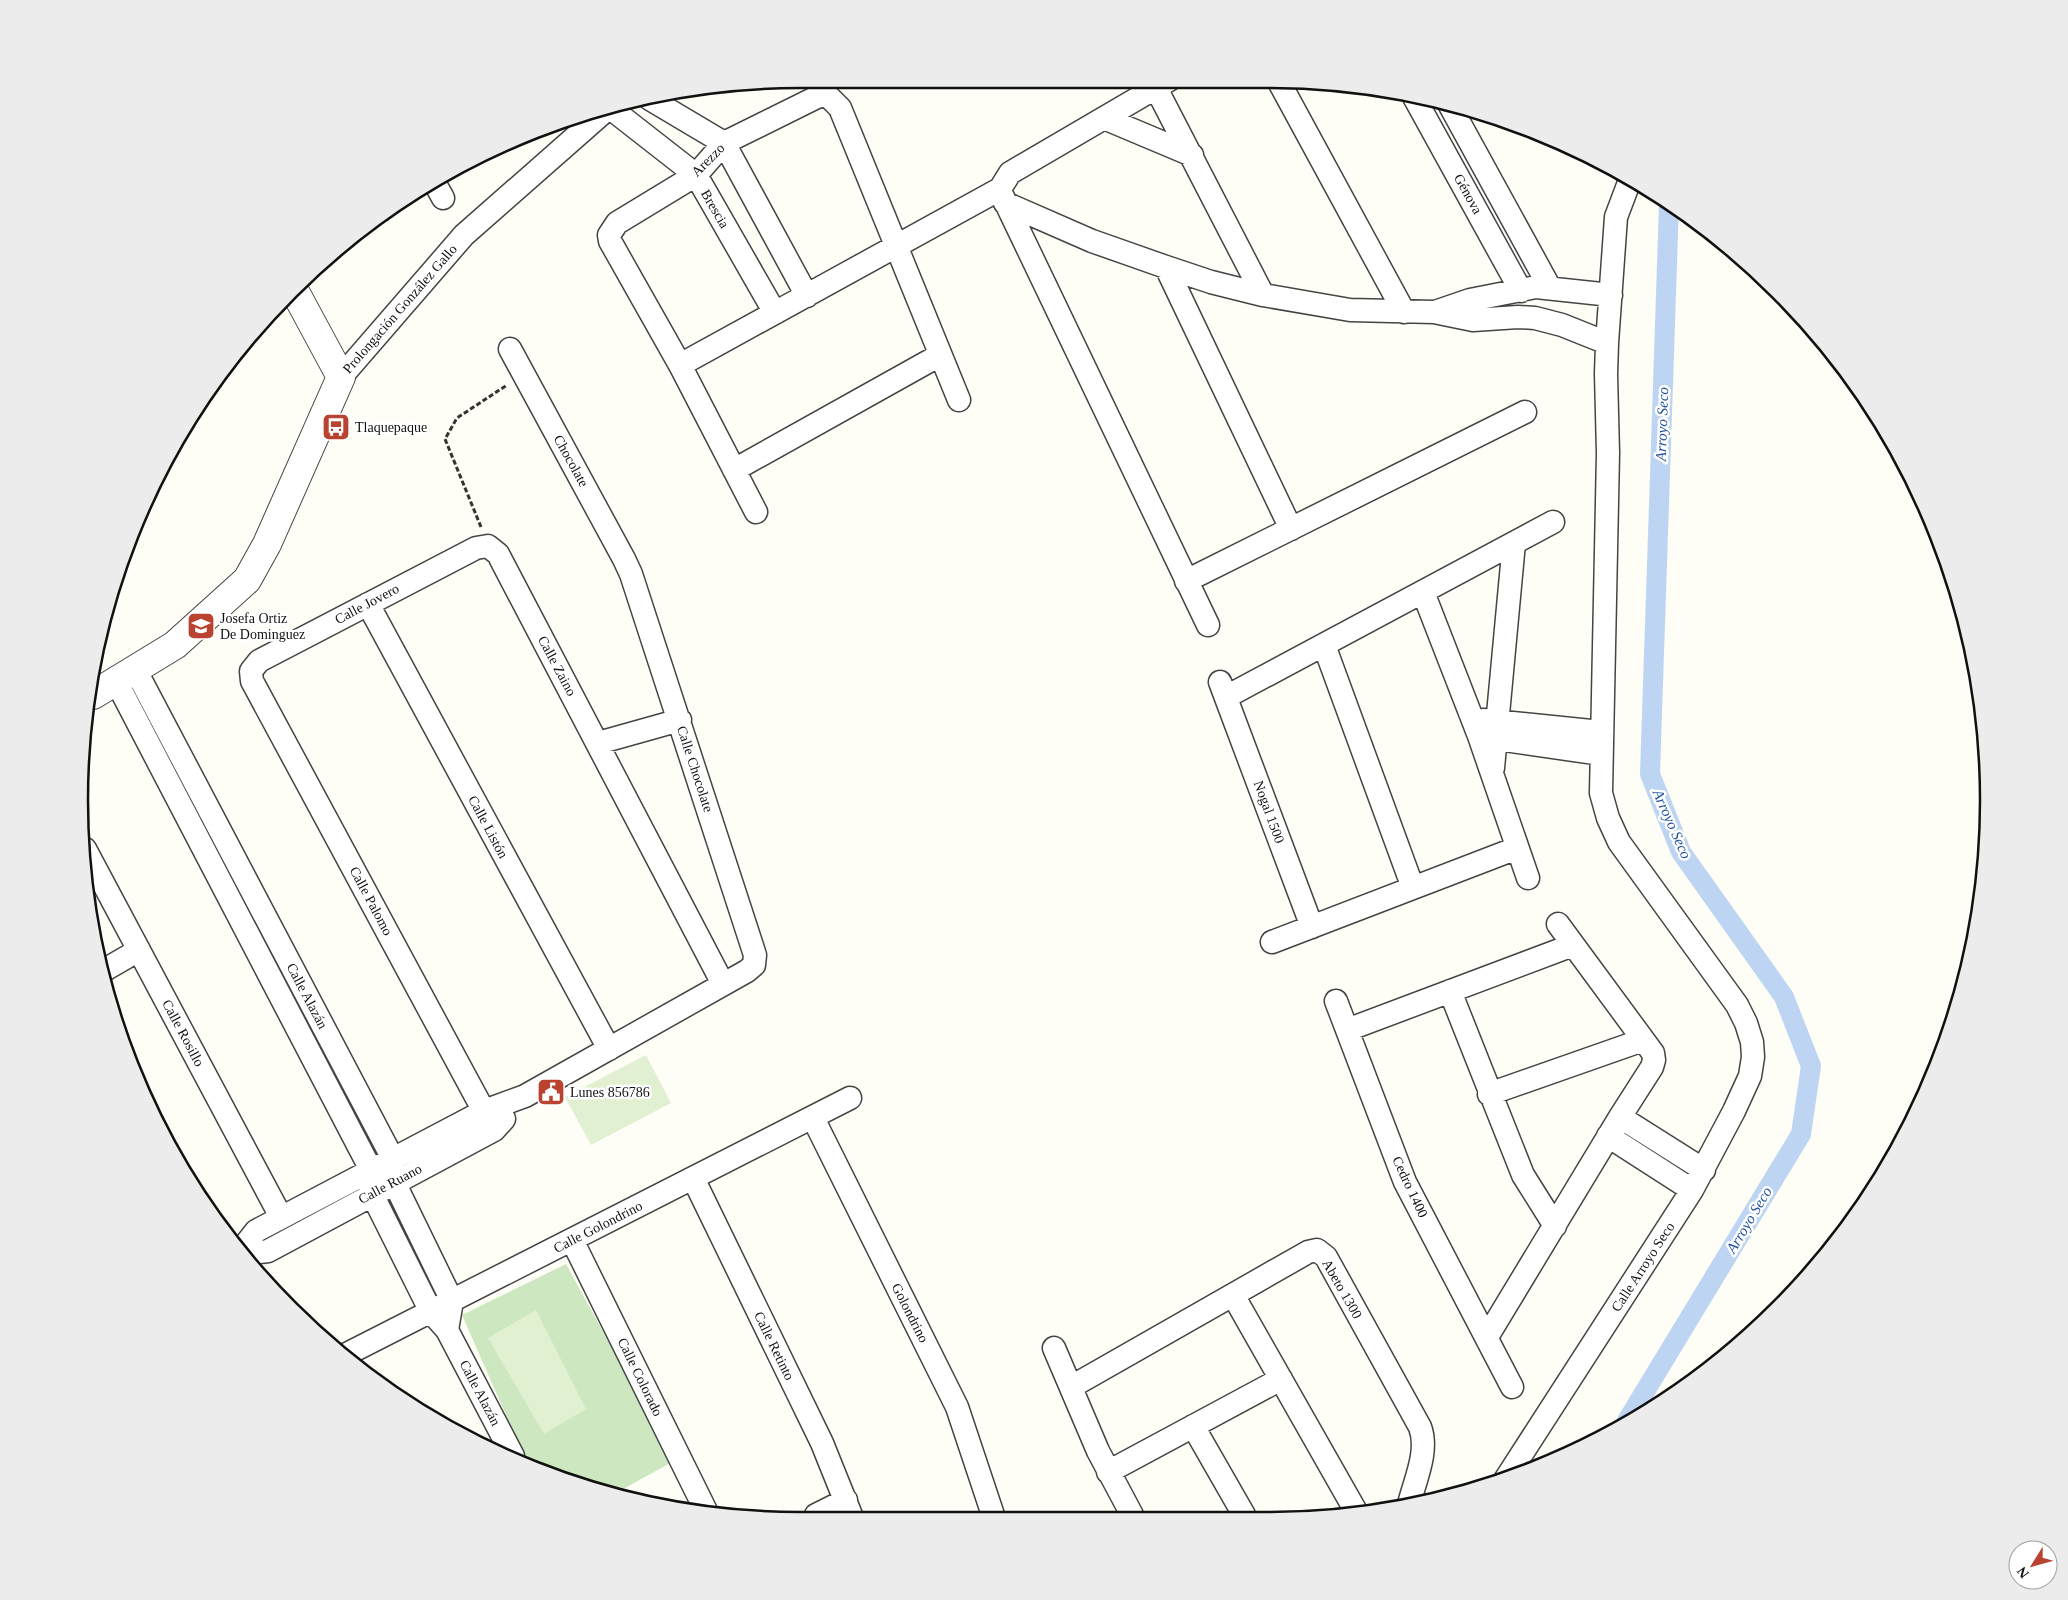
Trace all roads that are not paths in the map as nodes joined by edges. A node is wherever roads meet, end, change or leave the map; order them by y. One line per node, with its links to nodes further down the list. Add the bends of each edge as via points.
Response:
1 (1156, 88): 9 (street)
2 (1165, 88): 13 (street)
3 (1283, 88): 25 (street)
4 (657, 102): 12 (street)
5 (1418, 104): 11 (street, Génova)
6 (619, 111): 14 (street, Brescia)
7 (1453, 112): 10 (street, Génova)
8 (598, 117): 32 (street, Prolongación González Gallo, via 464,235)
9 (1104, 118): 13 (street); 16 (street, via 1010,173)
10 (1460, 125): 11 (street); 19 (street, Génova)
11 (1436, 137): 20 (street, Génova)
12 (724, 142): 14 (street, Arezzo); 17 (street, Arezzo, via 827,95 840,108); 24 (street)
13 (1192, 155): 22 (street)
14 (696, 176): 27 (street, Brescia); 31 (street, Arezzo, via 617,223 609,235)
15 (1628, 185): 23 (street, via 1616,216)
16 (1003, 196): 17 (street); 18 (street, via 1092,240); 42 (street)
17 (898, 246): 24 (street); 30 (street, Arezzo)
18 (1166, 267): 22 (street); 38 (street)
19 (1550, 288): 20 (street); 23 (street)
20 (1521, 291): 26 (street, via 1470,300)
21 (297, 295): 32 (street)
22 (1263, 295): 25 (street, via 1350,310)
23 (1611, 295): 28 (street)
24 (807, 296): 27 (street)
25 (1404, 312): 26 (street)
26 (1434, 312): 28 (street, via 1473,320 1518,316 1535,318)
27 (775, 313): 31 (street)
28 (1607, 343): 52 (street, via 1608,453)
29 (510, 349): 41 (street, Chocolate)
30 (940, 355): 33 (street, Arezzo); 35 (street)
31 (680, 365): 35 (street, Arezzo)
32 (341, 377): 48 (street, Prolongación González Gallo, via 267,544 247,580 176,645)
33 (959, 400)
34 (1525, 412): 38 (street)
35 (734, 470): 36 (street, Arezzo)
36 (756, 512)
37 (1553, 522): 39 (street, Nogal 1500)
38 (1291, 529): 42 (street)
39 (1514, 543): 43 (street, Nogal 1500); 51 (street)
40 (488, 546): 44 (street, Calle Jovero, via 476,548); 53 (street, Calle Zaino, via 498,554)
41 (630, 574): 50 (street, Calle Chocolate)
42 (1186, 581): 45 (street)
43 (1422, 592): 46 (street, Nogal 1500); 51 (street)
44 (368, 604): 47 (street, Calle Jovero, via 259,661); 71 (street, Calle Listón)
45 (1208, 625)
46 (1324, 645): 58 (street); 60 (street, Nogal 1500, via 1223,689)
47 (251, 671): 75 (street, Calle Palomo, via 252,681)
48 (125, 675): 49 (street, Prolongación González Gallo); 77 (street, Calle Alazán); 78 (street, Calle Alazán)
49 (96, 693)
50 (680, 720): 53 (street); 64 (street, Calle Chocolate, via 755,955)
51 (1486, 729): 52 (street); 54 (street); 55 (street, via 1492,777)
52 (1601, 732): 54 (street)
53 (598, 743): 66 (street, Calle Zaino)
54 (1601, 754): 79 (street, Calle Arroyo Seco, via 1600,793 1619,842 1737,1005 1752,1042 1750,1076)
55 (1517, 848): 57 (street); 58 (street)
56 (90, 859): 63 (street, Calle Rosillo)
57 (1528, 878)
58 (1413, 888): 60 (street)
59 (1558, 924): 62 (street)
60 (1312, 927): 61 (street)
61 (1272, 942)
62 (1574, 945): 67 (street); 70 (street)
63 (139, 950): 65 (street); 84 (street, Calle Rosillo)
64 (754, 965): 66 (street, Calle Ruano)
65 (108, 968)
66 (723, 984): 71 (street, Calle Ruano)
67 (1450, 991): 69 (street); 72 (street)
68 (1336, 1001): 69 (street, Cedro 1400)
69 (1347, 1030): 93 (street, Cedro 1400, via 1405,1182)
70 (1643, 1040): 72 (street); 76 (street, via 1652,1053 1652,1067)
71 (609, 1049): 75 (street, Calle Ruano)
72 (1489, 1094): 85 (street, via 1523,1175)
73 (850, 1098): 74 (street, Calle Golondrino)
74 (813, 1118): 80 (street, Calle Golondrino); 108 (street, Golondrino, via 957,1407)
75 (489, 1120): 77 (street, Calle Ruano); 81 (street, Calle Ruano)
76 (1614, 1126): 79 (street); 82 (street); 85 (street)
77 (393, 1159): 78 (street, Calle Ruano); 81 (street, Calle Alazán)
78 (372, 1170): 83 (street, Calle Alazán); 84 (street, Calle Ruano)
79 (1704, 1170): 82 (street, Calle Arroyo Seco)
80 (693, 1178): 86 (street, Calle Golondrino); 105 (street, Calle Retinto, via 822,1443)
81 (394, 1182): 83 (street, Calle Ruano); 90 (street, Calle Alazán)
82 (1692, 1190): 101 (street, Calle Arroyo Seco)
83 (372, 1194): 88 (street, Calle Ruano, via 268,1251); 91 (street, Calle Alazán)
84 (282, 1217): 87 (street, Calle Ruano, via 256,1231)
85 (1555, 1226): 93 (street)
86 (572, 1240): 90 (street, Calle Golondrino); 104 (street, Calle Colorado)
87 (244, 1246)
88 (250, 1253)
89 (1233, 1295): 96 (street); 97 (street, Abeto 1300); 103 (street, Abeto 1300, via 1308,1252 1317,1250 1326,1257 1424,1438)
90 (452, 1301): 91 (street, Calle Golondrino); 92 (street)
91 (431, 1312): 92 (street, Calle Alazán); 95 (street, Calle Golondrino)
92 (447, 1330): 100 (street, Calle Alazán)
93 (1487, 1337): 98 (street, Cedro 1400)
94 (1054, 1348): 97 (street)
95 (350, 1352)
96 (1281, 1379): 99 (street); 106 (street)
97 (1071, 1387): 102 (street)
98 (1512, 1387)
99 (1193, 1426): 102 (street); 110 (street)
100 (510, 1450)
101 (1512, 1469)
102 (1108, 1472): 109 (street)
103 (1411, 1498)
104 (703, 1505)
105 (849, 1507): 107 (street)
106 (1353, 1507)
107 (828, 1512)
108 (992, 1512)
109 (1130, 1512)
110 (1242, 1512)

